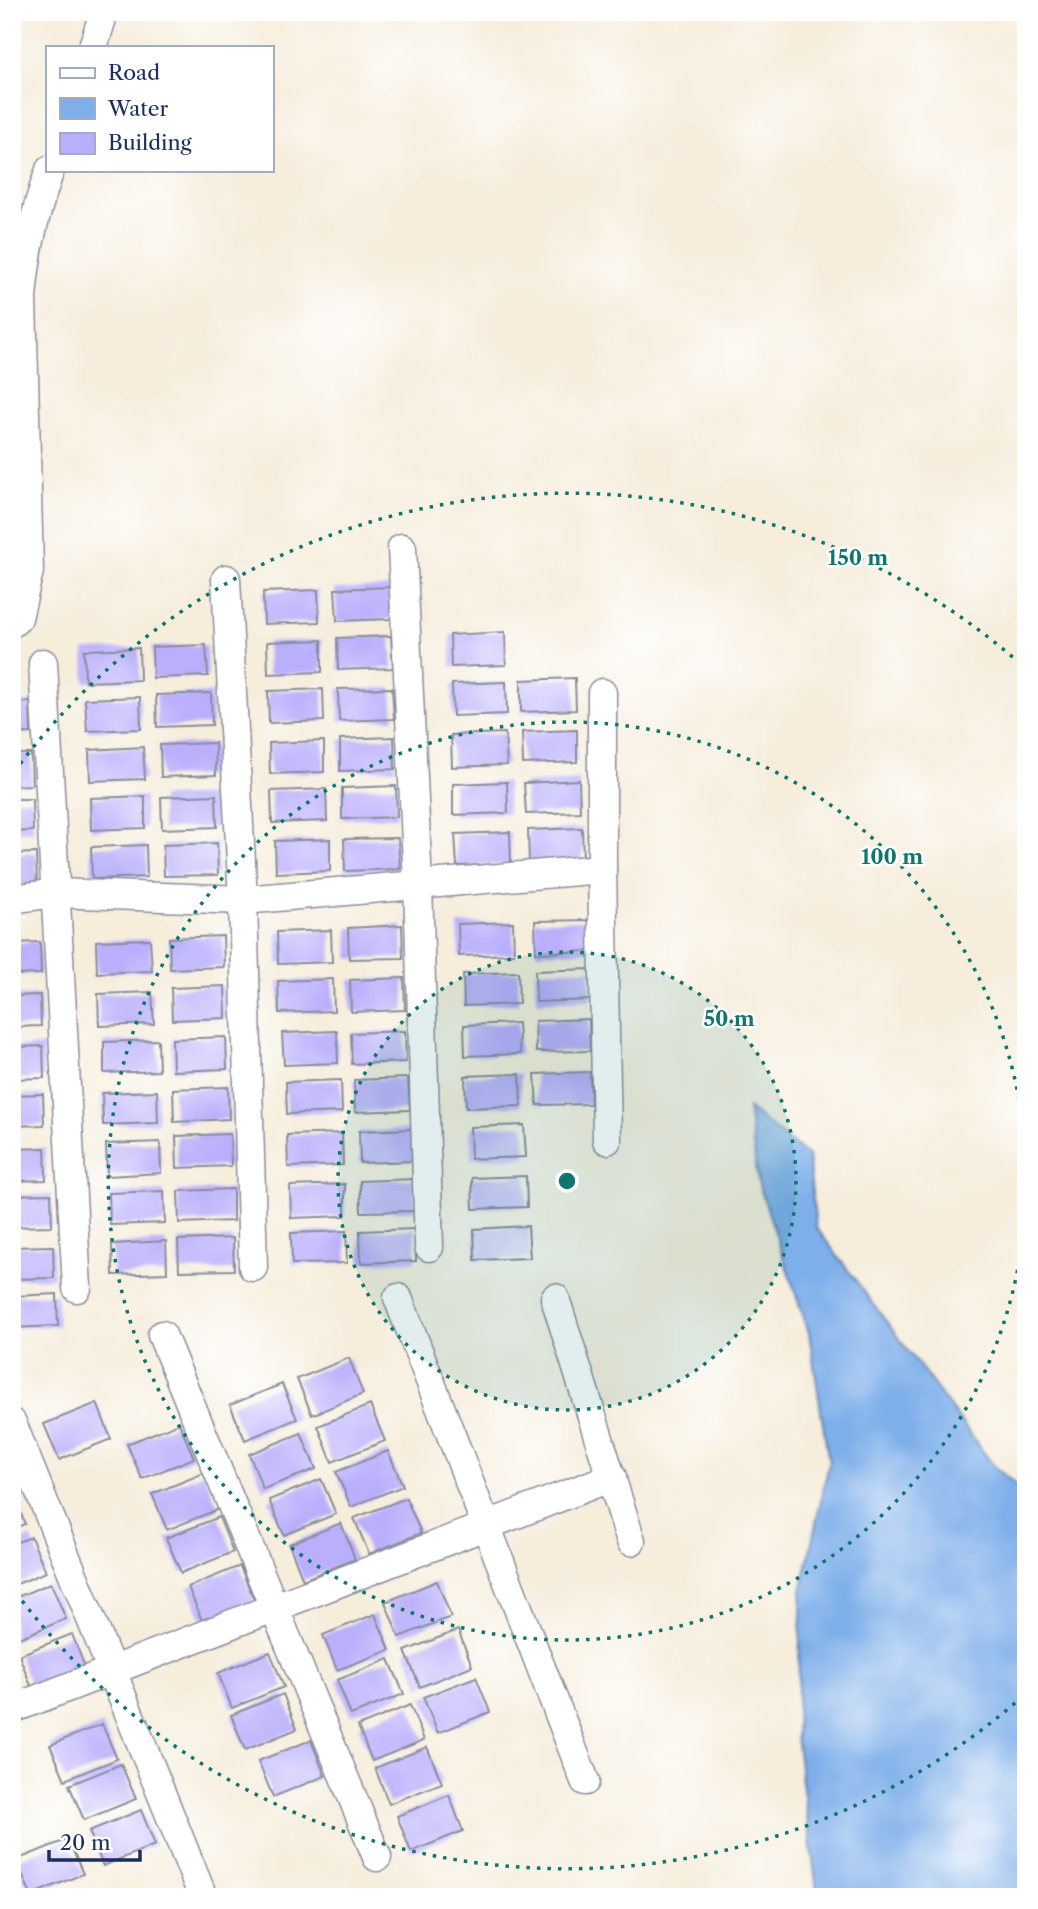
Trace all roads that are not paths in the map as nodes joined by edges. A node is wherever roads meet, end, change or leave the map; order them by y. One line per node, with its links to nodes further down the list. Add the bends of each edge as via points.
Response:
1 (104, 12): 2 (street)
2 (93, 46)
3 (49, 172): 6 (street, via 34,214 22,298 29,571 18,618)
4 (402, 548): 10 (street)
5 (226, 579): 13 (street)
6 (12, 623)
7 (43, 663): 11 (street)
8 (602, 693): 9 (street)
9 (602, 869): 10 (street); 14 (street)
10 (418, 884): 13 (street); 15 (street)
11 (55, 893): 12 (street); 13 (street); 17 (street)
12 (12, 899)
13 (243, 900): 16 (street)
14 (607, 1140)
15 (429, 1247)
16 (253, 1267)
17 (77, 1288)
18 (398, 1298): 23 (street)
19 (555, 1298): 22 (street)
20 (162, 1335): 25 (street)
21 (12, 1423): 26 (street)
22 (612, 1477): 23 (street); 24 (street)
23 (486, 1525): 25 (street); 28 (street)
24 (631, 1541)
25 (274, 1607): 26 (street); 29 (street)
26 (112, 1670): 27 (street); 30 (street)
27 (12, 1709)
28 (585, 1781)
29 (377, 1857)
30 (203, 1897)

